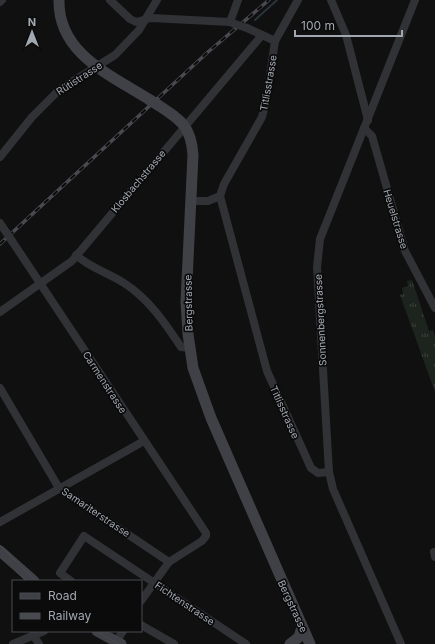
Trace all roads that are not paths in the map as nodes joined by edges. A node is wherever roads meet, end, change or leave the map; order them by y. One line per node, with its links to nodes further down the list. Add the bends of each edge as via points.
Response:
1 (59, 0): 12 (main road, via 61,18 69,38 79,53)
2 (110, 0): 8 (street, Titlisstrasse, via 132,20)
3 (157, 0): 8 (street, Rütistrasse)
4 (238, 0): 9 (street)
5 (298, 0): 11 (street)
6 (331, 0): 13 (street, via 346,35)
7 (415, 0): 13 (street, Sonnenbergstrasse)
8 (145, 20): 9 (street, Titlisstrasse, via 156,18); 12 (street, Rütistrasse, via 115,55)
9 (233, 23): 10 (street, Titlisstrasse, bridge)
10 (262, 35): 11 (street, Titlisstrasse); 14 (street, Klosbachstrasse)
11 (275, 41): 17 (street, Titlisstrasse, via 262,117 224,184)
12 (96, 66): 14 (main road, via 154,102); 16 (street, Rütistrasse, via 49,99)
13 (368, 120): 15 (street, Sonnenbergstrasse)
14 (185, 125): 18 (main road, Bergstrasse, via 192,140); 20 (street, Klosbachstrasse)
15 (364, 128): 22 (street, Heuelstrasse, via 372,136 405,251); 27 (street, Sonnenbergstrasse, via 320,239 318,252)
16 (0, 157)
17 (220, 196): 18 (street, via 208,201); 27 (street, Titlisstrasse, via 267,371 311,468 318,473)
18 (190, 201): 24 (main road, Bergstrasse, via 186,302)
19 (0, 223): 21 (street, Carmenstrasse, bridge)
20 (76, 255): 21 (street, Klosbachstrasse); 24 (street, via 141,296 165,323 181,347)
21 (40, 284): 23 (street, Klosbachstrasse); 26 (street, Carmenstrasse)
22 (435, 308)
23 (0, 312)
24 (190, 348): 38 (main road, Bergstrasse, via 197,380 211,418)
25 (0, 388): 28 (street, Samariterstrasse)
26 (144, 441): 28 (street); 31 (street, Carmenstrasse, via 204,529 206,536)
27 (329, 472): 50 (street, Sonnenbergstrasse, via 333,489)
28 (59, 488): 29 (street); 31 (street, Samariterstrasse)
29 (0, 522)
30 (0, 552): 32 (main road); 33 (main road)
31 (169, 562): 35 (street)
32 (25, 580)
33 (33, 580)
34 (70, 580): 35 (street, Fichtenstrasse, via 60,572 87,538)
35 (154, 582): 36 (street); 48 (street, Fichtenstrasse)
36 (142, 600)
37 (142, 626): 47 (street)
38 (302, 626): 44 (main road); 49 (main road, Bergstrasse)
39 (41, 632): 42 (street)
40 (99, 632): 43 (main road)
41 (123, 632): 43 (street)
42 (33, 635): 45 (street); 46 (street)
43 (118, 643)
44 (295, 643)
45 (13, 644)
46 (39, 644)
47 (174, 644)
48 (246, 644)
49 (310, 644)
50 (401, 644)

